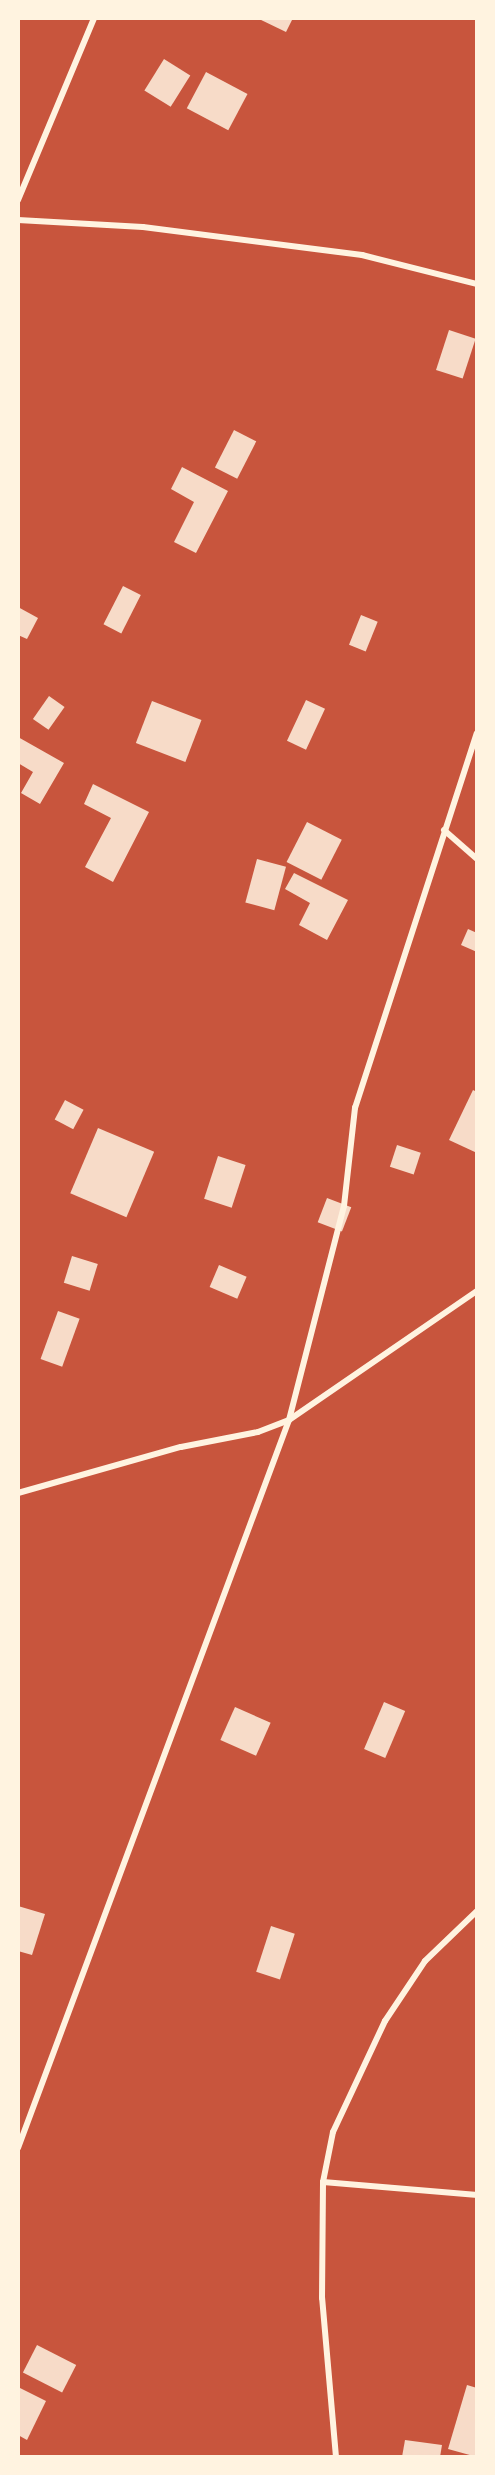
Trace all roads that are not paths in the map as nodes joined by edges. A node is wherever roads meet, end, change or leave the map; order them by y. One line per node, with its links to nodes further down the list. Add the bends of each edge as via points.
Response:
1 (94, 18): 2 (street)
2 (18, 200)
3 (18, 220): 4 (street, via 143,227 363,255)
4 (477, 284)
5 (477, 733): 6 (street)
6 (444, 830): 7 (street); 9 (street, via 355,1108 344,1206)
7 (477, 859)
8 (477, 1291): 9 (street)
9 (289, 1420): 10 (street, via 258,1432 181,1447); 12 (street)
10 (18, 1493)
11 (477, 1911): 13 (street, via 424,1961 385,2021 333,2132)
12 (18, 2148)
13 (323, 2182): 14 (street); 15 (street, via 322,2298)
14 (477, 2195)
15 (336, 2457)

